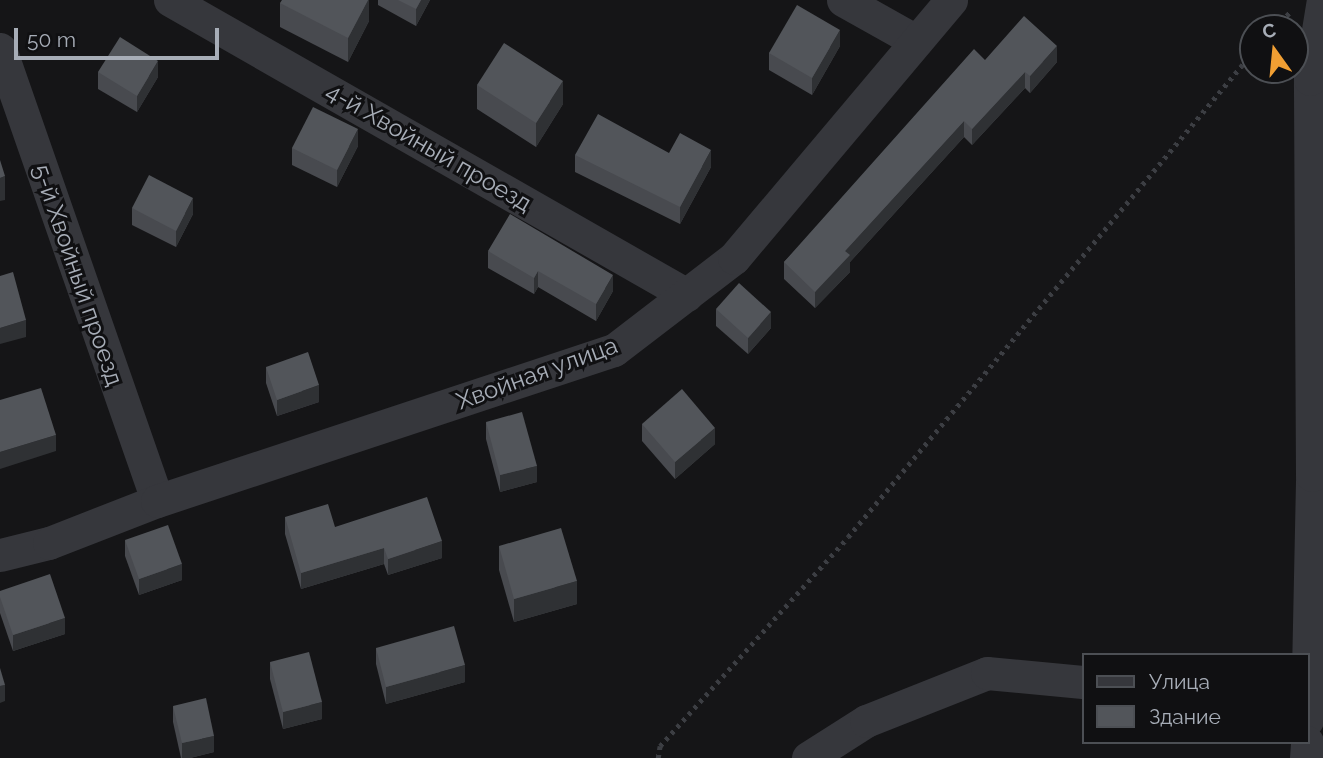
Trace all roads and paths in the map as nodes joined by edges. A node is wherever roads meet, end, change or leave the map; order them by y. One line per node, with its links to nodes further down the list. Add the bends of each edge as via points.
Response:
1 (170, 0): 9 (street, 4-й Хвойный проезд)
2 (843, 0): 5 (street)
3 (951, 0): 5 (street, Хвойная улица)
4 (1323, 0): 8 (street, via 1310,79)
5 (916, 41): 9 (street, Хвойная улица, via 734,258)
6 (0, 48): 10 (street, 5-й Хвойный проезд)
7 (1239, 69): 14 (path, via 848,537 660,746)
8 (1317, 149): 12 (street)
9 (687, 295): 10 (street, Хвойная улица, via 614,350)
10 (157, 501): 11 (street, Хвойная улица, via 49,543)
11 (0, 555)
12 (1309, 653)
13 (1082, 682): 15 (street, via 987,673 866,721)
14 (658, 758)
15 (808, 758)

